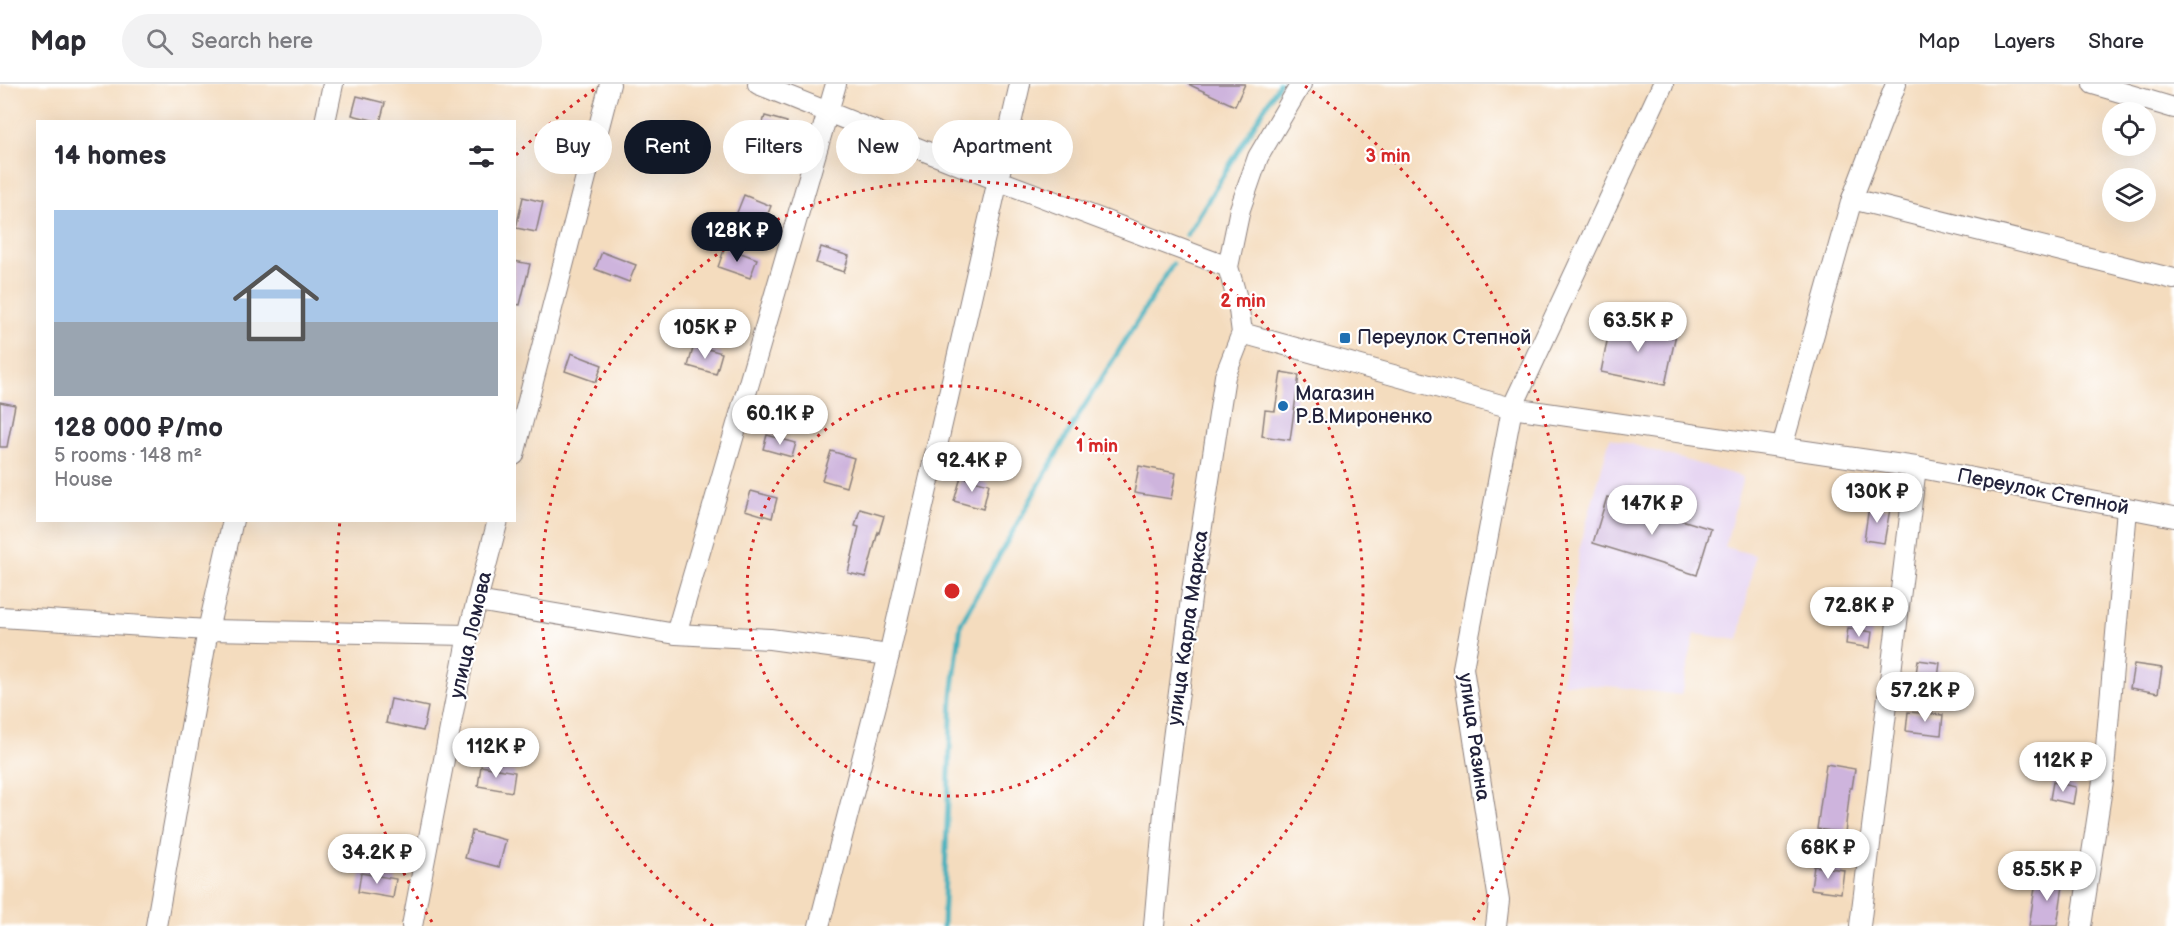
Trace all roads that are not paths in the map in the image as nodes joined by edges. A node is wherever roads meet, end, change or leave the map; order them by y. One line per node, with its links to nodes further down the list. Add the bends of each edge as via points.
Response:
1 (333, 84): 12 (street)
2 (610, 84): 19 (street)
3 (758, 84): 11 (street)
4 (836, 84): 11 (street)
5 (1020, 84): 13 (street)
6 (1301, 84): 15 (street, via 1257,157 1240,209)
7 (1663, 84): 18 (street, улица Разина)
8 (1896, 84): 14 (street)
9 (2093, 84): 10 (street)
10 (2174, 108)
11 (829, 112): 13 (street); 29 (street)
12 (325, 120)
13 (997, 180): 15 (street); 31 (street)
14 (1852, 199): 16 (street); 20 (street)
15 (1228, 267): 17 (street)
16 (2174, 279)
17 (1242, 333): 18 (street, Переулок Степной); 35 (street, улица Карла Маркса, via 1225,376 1192,591 1165,801)
18 (1512, 408): 20 (street, Переулок Степной); 36 (street, улица Разина, via 1463,668 1499,900)
19 (516, 447)
20 (1782, 447): 21 (street, Переулок Степной)
21 (1916, 467): 22 (street, Переулок Степной); 37 (street)
22 (2127, 508): 23 (street, Переулок Степной); 38 (street, via 2103,781)
23 (2174, 518)
24 (233, 522): 28 (street)
25 (497, 522): 26 (street, улица Ломова)
26 (477, 601): 29 (street); 30 (street, улица Ломова)
27 (0, 617): 28 (street)
28 (208, 630): 30 (street); 32 (street)
29 (676, 634): 31 (street, via 770,639)
30 (468, 635): 33 (street, улица Ломова)
31 (889, 655): 34 (street)
32 (156, 926)
33 (412, 926)
34 (819, 926)
35 (1154, 926)
36 (1496, 926)
37 (1860, 926)
38 (2080, 926)

